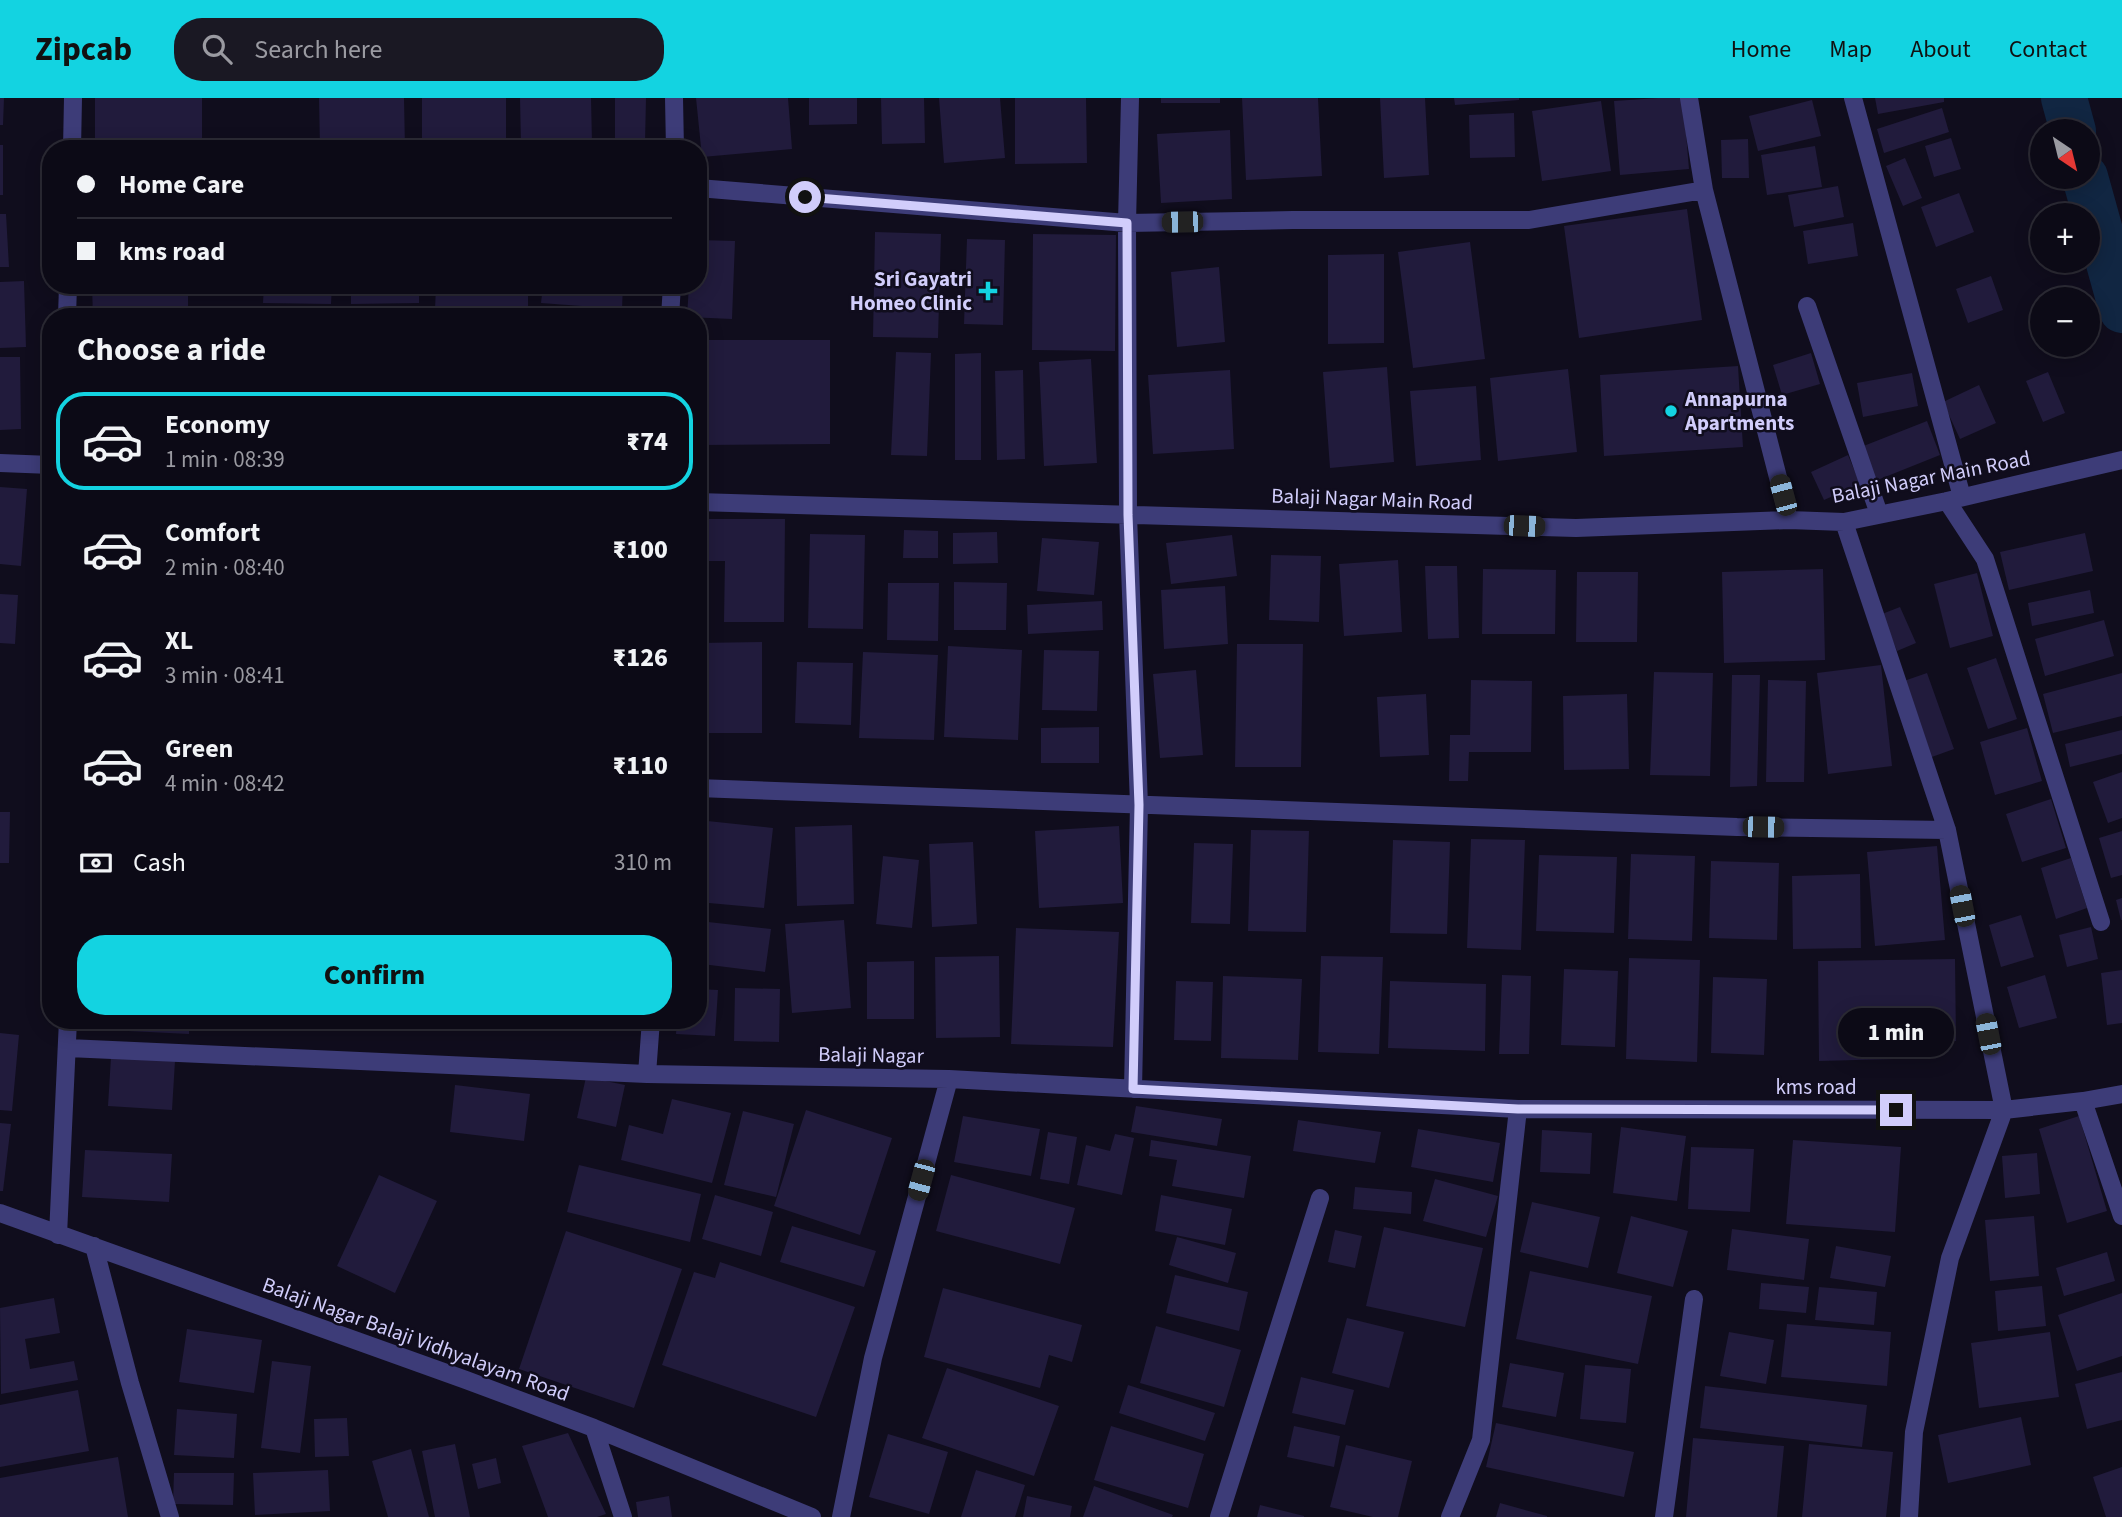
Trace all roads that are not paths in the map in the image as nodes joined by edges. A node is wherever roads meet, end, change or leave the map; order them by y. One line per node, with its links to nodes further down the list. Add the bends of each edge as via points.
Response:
1 (73, 98): 6 (street)
2 (674, 98): 7 (street)
3 (1130, 98): 10 (street)
4 (1689, 98): 9 (street)
5 (1853, 98): 15 (street)
6 (72, 140)
7 (675, 140)
8 (707, 189): 10 (street)
9 (1704, 190): 10 (street, via 1529,220); 19 (street)
10 (1127, 223): 18 (street)
11 (1807, 306): 17 (street)
12 (2122, 460): 15 (street, Balaji Nagar Main Road)
13 (0, 463): 14 (street)
14 (42, 465)
15 (1955, 499): 17 (street, Balaji Nagar Main Road); 24 (street, via 1985,559)
16 (707, 502): 18 (street, Balaji Nagar Main Road)
17 (1880, 514): 20 (street, Balaji Nagar Main Road)
18 (1128, 515): 19 (street, Balaji Nagar Main Road, via 1576,528); 22 (street)
19 (1789, 520): 20 (street, Balaji Nagar Main Road)
20 (1844, 522): 23 (street)
21 (707, 788): 22 (street)
22 (1139, 805): 23 (street); 30 (street)
23 (1947, 830): 34 (street)
24 (2101, 922)
25 (68, 1029): 27 (street)
26 (650, 1029): 28 (street)
27 (68, 1048): 28 (street, Balaji Nagar); 38 (street)
28 (647, 1074): 29 (street, Balaji Nagar)
29 (949, 1079): 30 (street, kms road); 45 (street, Balaji Nagar, via 873,1358)
30 (1133, 1089): 33 (street, kms road)
31 (2122, 1094): 32 (street, kms road)
32 (2083, 1101): 34 (street, kms road); 37 (street)
33 (1518, 1109): 34 (street, kms road); 47 (street, via 1481,1440)
34 (2004, 1110): 49 (street, via 1950,1258 1914,1432)
35 (1320, 1198): 46 (street)
36 (0, 1213): 38 (street, Balaji Nagar Balaji Vidhyalayam Road)
37 (2122, 1216)
38 (58, 1235): 39 (street, Balaji Nagar Balaji Vidhyalayam Road)
39 (93, 1246): 41 (street, Balaji Nagar Balaji Vidhyalayam Road); 42 (street)
40 (1695, 1299): 48 (street)
41 (594, 1428): 43 (street); 44 (street, Balaji Nagar Balaji Vidhyalayam Road)
42 (170, 1517)
43 (623, 1517)
44 (812, 1517)
45 (841, 1517)
46 (1219, 1517)
47 (1450, 1517)
48 (1664, 1517)
49 (1909, 1517)

